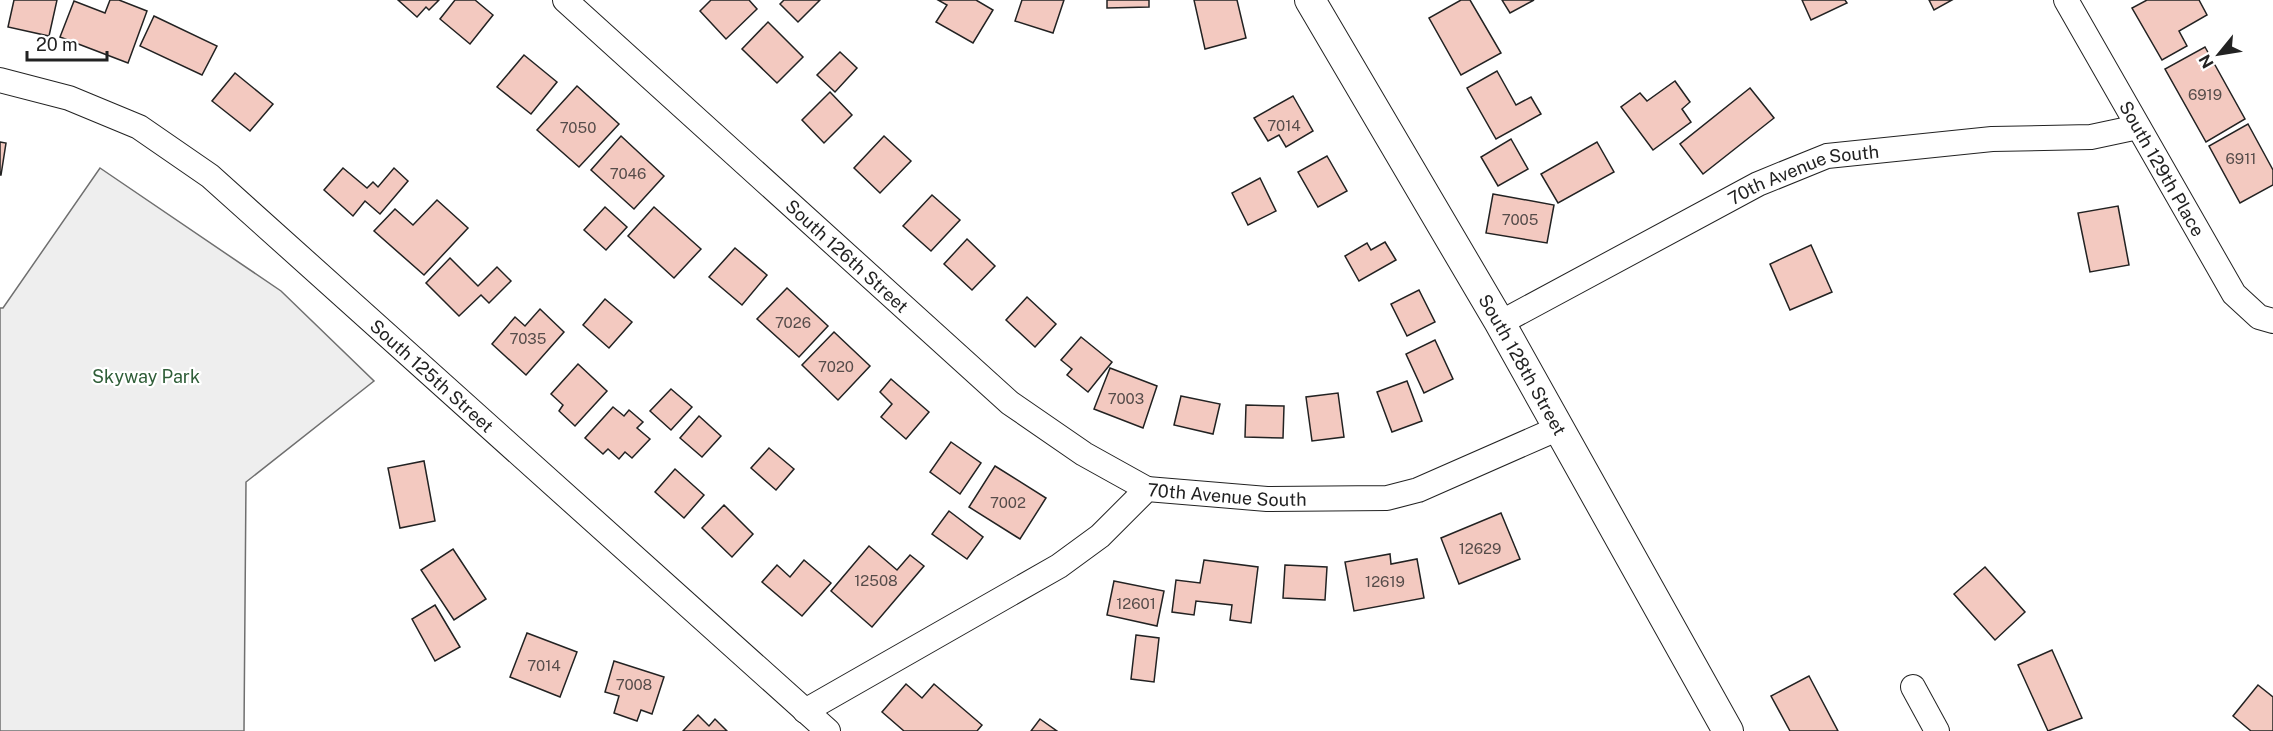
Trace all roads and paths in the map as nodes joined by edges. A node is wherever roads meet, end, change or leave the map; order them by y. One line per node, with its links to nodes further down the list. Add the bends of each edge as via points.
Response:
1 (565, 0): 9 (street, South 126th Street, via 1010,403 1084,454)
2 (1310, 0): 7 (street, South 128th Street)
3 (2066, 0): 5 (street, South 129th Place)
4 (0, 80): 11 (street, South 125th Street, via 69,98 139,128 210,176)
5 (2138, 127): 6 (street, South 129th Place, via 2234,294 2259,317); 7 (street, 70th Avenue South, via 2091,137 1992,139 1827,156 1758,183)
6 (2273, 321)
7 (1500, 323): 8 (street, South 128th Street)
8 (1559, 428): 9 (street, 70th Avenue South, via 1418,490 1387,498 1267,499); 13 (street, South 128th Street)
9 (1147, 489): 11 (street, 70th Avenue South, via 1100,536 1059,566)
10 (1913, 687): 14 (street)
11 (805, 711): 12 (street, South 125th Street)
12 (828, 731)
13 (1728, 731)
14 (1937, 731)

